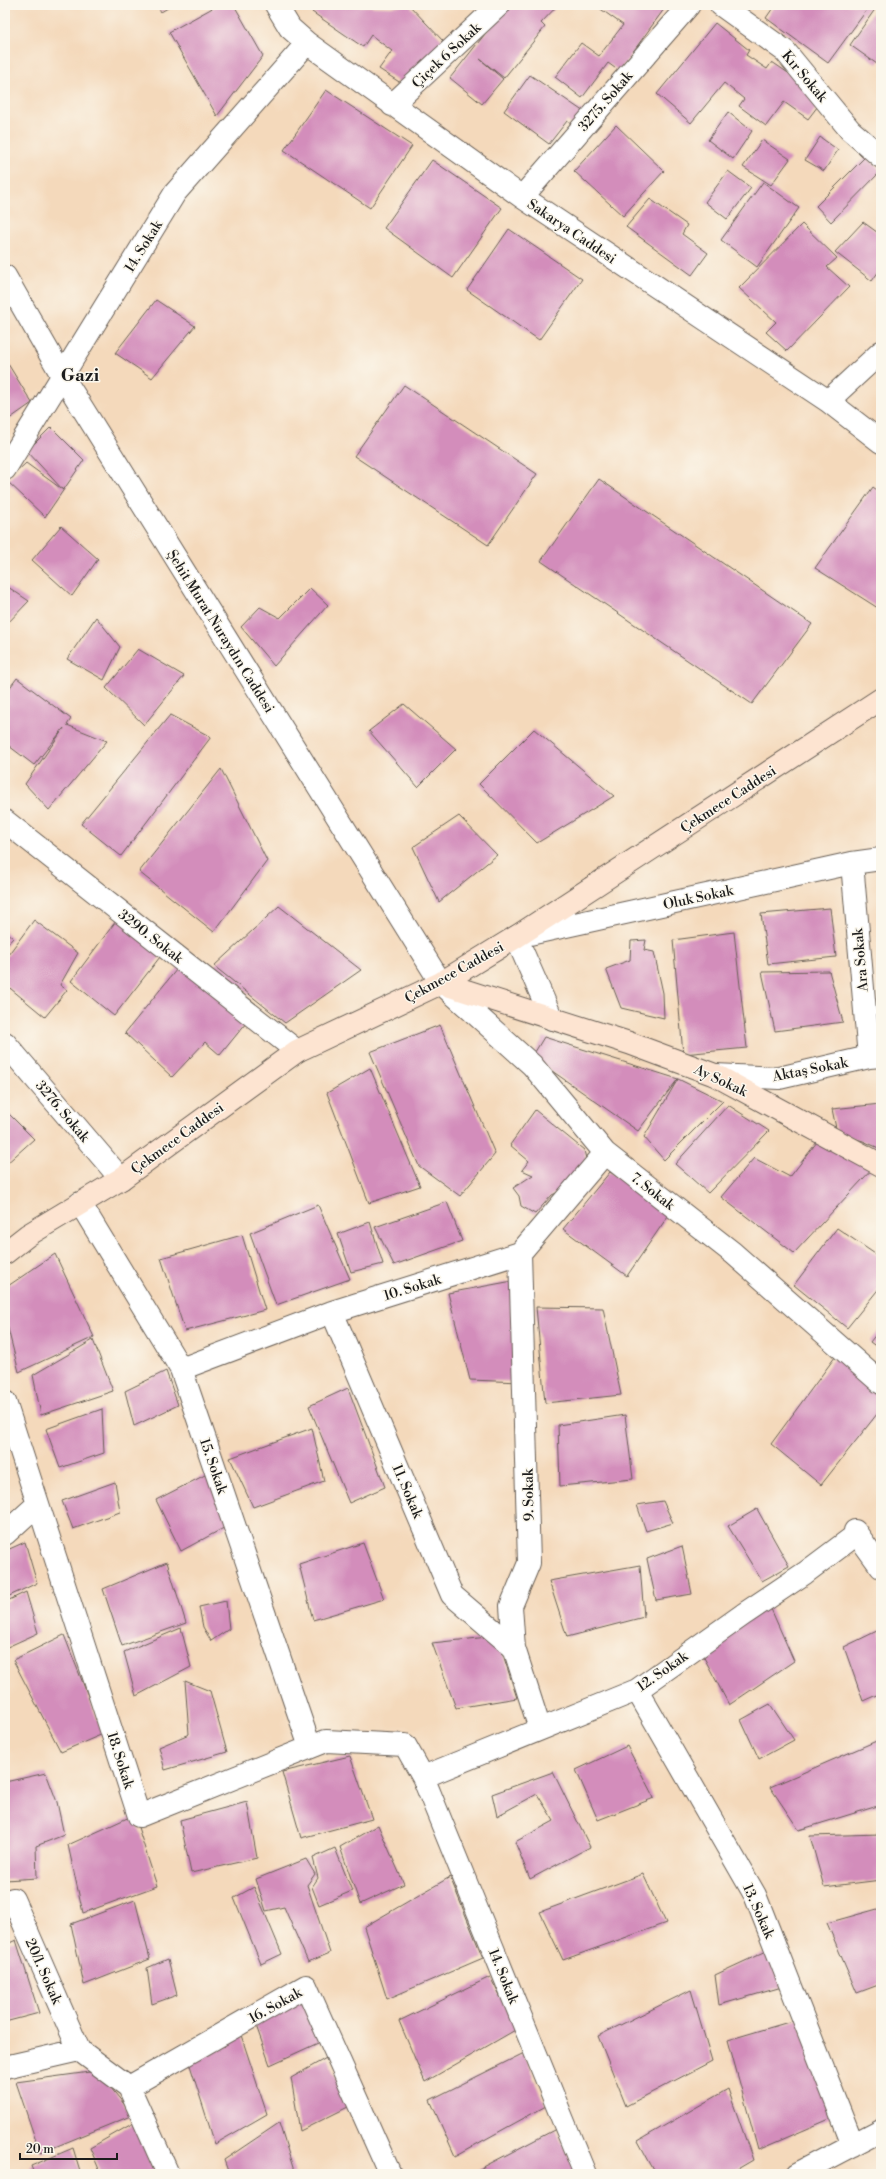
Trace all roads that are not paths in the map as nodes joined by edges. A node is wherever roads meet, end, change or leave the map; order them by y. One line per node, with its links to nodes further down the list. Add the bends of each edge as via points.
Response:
1 (276, 5): 5 (street, Sakarya Caddesi, via 290,28)
2 (500, 5): 6 (street, Çiçek 6 Sokak)
3 (689, 5): 8 (street, 3275. Sokak)
4 (721, 5): 7 (street, Kır Sokak, via 785,51 850,130)
5 (307, 43): 6 (street, Sakarya Caddesi); 11 (street, 14. Sokak, via 176,193)
6 (392, 105): 8 (street, Sakarya Caddesi)
7 (881, 157)
8 (522, 197): 12 (street, Sakarya Caddesi)
9 (5, 276): 11 (street, Şehit Murat Nuraydın Caddesi)
10 (881, 352): 12 (street)
11 (63, 377): 14 (street, 14. Sokak); 20 (street, Şehit Murat Nuraydın Caddesi)
12 (828, 401): 13 (street, Sakarya Caddesi)
13 (881, 442)
14 (5, 469)
15 (881, 700): 19 (main road, Çekmece Caddesi)
16 (5, 821): 23 (street, 3290. Sokak)
17 (881, 859): 18 (street, Oluk Sokak)
18 (852, 863): 19 (street, Oluk Sokak); 24 (street, Ara Sokak)
19 (516, 938): 20 (main road, Çekmece Caddesi); 21 (street)
20 (441, 983): 21 (main road, Ay Sokak); 23 (main road, Çekmece Caddesi); 26 (street, 7. Sokak, via 532,1065)
21 (552, 1019): 25 (main road, Ay Sokak, via 629,1043)
22 (5, 1043): 28 (street, 3276. Sokak)
23 (297, 1051): 28 (main road, Çekmece Caddesi)
24 (875, 1056): 25 (street, Aktaş Sokak, via 779,1078)
25 (715, 1075): 27 (main road, Ay Sokak)
26 (605, 1153): 31 (street); 34 (street, 7. Sokak, via 733,1253)
27 (881, 1165)
28 (121, 1179): 29 (main road, Çekmece Caddesi)
29 (80, 1204): 30 (main road, Çekmece Caddesi, via 28,1235); 33 (street, 15. Sokak)
30 (5, 1253)
31 (520, 1253): 32 (street, 10. Sokak); 39 (street, 9. Sokak, via 529,1563 511,1606)
32 (332, 1312): 33 (street, 10. Sokak); 39 (street, 11. Sokak, via 452,1595)
33 (181, 1369): 42 (street, 15. Sokak)
34 (881, 1383)
35 (5, 1402): 36 (street, 18. Sokak)
36 (38, 1504): 37 (street); 42 (street, 18. Sokak, via 139,1816)
37 (5, 1534)
38 (881, 1566): 40 (street, 12. Sokak, via 856,1532 805,1573)
39 (514, 1648): 41 (street, 9. Sokak)
40 (637, 1690): 41 (street, 12. Sokak); 49 (street, 13. Sokak, via 754,1895)
41 (540, 1729): 43 (street, 12. Sokak)
42 (310, 1747): 43 (street, 18. Sokak, via 326,1741 405,1745)
43 (423, 1778): 52 (street, 14. Sokak)
44 (5, 1902): 45 (street, 20/1. Sokak, via 13,1899)
45 (79, 2050): 46 (street); 47 (street)
46 (5, 2067)
47 (129, 2087): 50 (street); 51 (street, 16. Sokak, via 306,1986)
48 (881, 2130): 49 (street)
49 (853, 2145): 53 (street)
50 (168, 2174)
51 (390, 2174)
52 (585, 2174)
53 (797, 2174)

